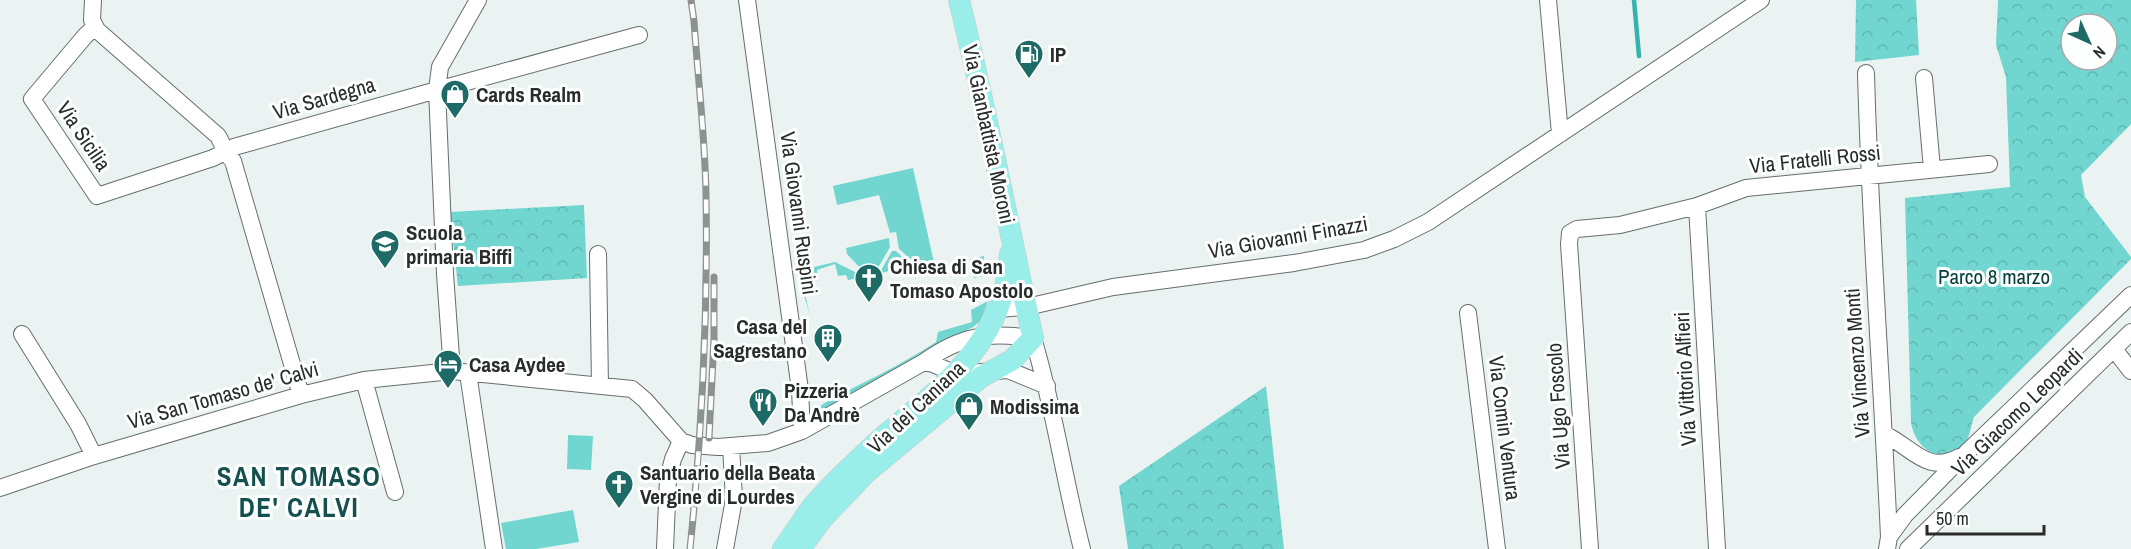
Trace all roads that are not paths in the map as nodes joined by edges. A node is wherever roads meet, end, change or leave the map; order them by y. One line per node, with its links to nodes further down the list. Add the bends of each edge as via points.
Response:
1 (93, 0): 7 (street)
2 (478, 0): 11 (street, via 440,67)
3 (747, 0): 39 (street, Via Giovanni Ruspini)
4 (959, 0): 18 (main road, Via Gianbattista Moroni, via 991,133)
5 (1548, 0): 12 (street)
6 (1761, 0): 12 (street, Via Giovanni Finazzi)
7 (95, 27): 13 (street, via 218,136); 13 (street, Via Sicilia, via 32,99 97,196)
8 (639, 35): 11 (street, Via Sardegna)
9 (1866, 73): 16 (street, Via Vincenzo Monti)
10 (1924, 78): 15 (street)
11 (437, 90): 13 (street, Via Sardegna); 33 (street, via 445,274)
12 (1560, 134): 22 (street, Via Giovanni Finazzi, via 1428,222 1364,250 1113,287)
13 (224, 152): 38 (street, via 233,161)
14 (1989, 164): 15 (street, Via Fratelli Rossi)
15 (1932, 169): 16 (street, Via Fratelli Rossi)
16 (1869, 175): 17 (street, Via Fratelli Rossi, via 1746,188); 40 (street, Via Vincenzo Monti)
17 (1697, 206): 20 (street, Via Fratelli Rossi, via 1620,225 1572,231); 56 (street, Via Vittorio Alfieri)
18 (1012, 244): 22 (main road, Via Gianbattista Moroni); 23 (main road, Via dei Caniana)
19 (598, 254): 36 (street)
20 (1570, 259): 55 (street, Via Ugo Foscolo)
21 (2131, 295): 43 (street, Via Giacomo Leopardi)
22 (1026, 307): 23 (street, Via Giovanni Finazzi); 28 (main road, Via Gianbattista Moroni)
23 (997, 309): 27 (main road, Via dei Caniana)
24 (1468, 313): 54 (street, Via Comin Ventura)
25 (2131, 332): 29 (street, Via Giacomo Leopardi)
26 (22, 334): 44 (street)
27 (985, 336): 28 (street); 30 (street, via 966,339); 34 (main road, Via dei Caniana)
28 (1033, 338): 31 (main road, Via dei Caniana, via 1012,360); 37 (street, Via Gianbattista Moroni)
29 (2114, 349): 32 (street); 57 (street, Via Giacomo Leopardi)
30 (924, 362): 34 (street); 39 (street)
31 (994, 369): 34 (street); 37 (street, Via dei Caniana, via 1017,372); 52 (main road, Via dei Caniana, via 867,472 822,519)
32 (2131, 371)
33 (460, 372): 35 (street, Via San Tomaso de' Calvi); 36 (street, Via San Tomaso de' Calvi); 48 (street)
34 (956, 374): 51 (main road, Via dei Caniana, via 829,489)
35 (364, 380): 38 (street, Via San Tomaso de' Calvi); 46 (street)
36 (600, 386): 41 (street, Via San Tomaso de' Calvi, via 632,389)
37 (1047, 386): 53 (street, Via Gianbattista Moroni)
38 (301, 395): 44 (street, Via San Tomaso de' Calvi)
39 (802, 431): 42 (street, via 768,442)
40 (1884, 434): 43 (street, Via Giacomo Leopardi, via 1930,462 1942,464); 47 (street, Via Vincenzo Monti)
41 (681, 441): 42 (street); 49 (street, via 668,479)
42 (731, 446): 50 (street, via 734,499)
43 (1965, 453): 47 (street, Via Giacomo Leopardi, via 1905,515)
44 (94, 456): 45 (street, Via San Tomaso de' Calvi)
45 (0, 489)
46 (395, 492)
47 (1888, 543)
48 (494, 549)
49 (665, 549)
50 (725, 549)
51 (783, 549)
52 (800, 549)
53 (1082, 549)
54 (1497, 549)
55 (1590, 549)
56 (1717, 549)
57 (1908, 549)

